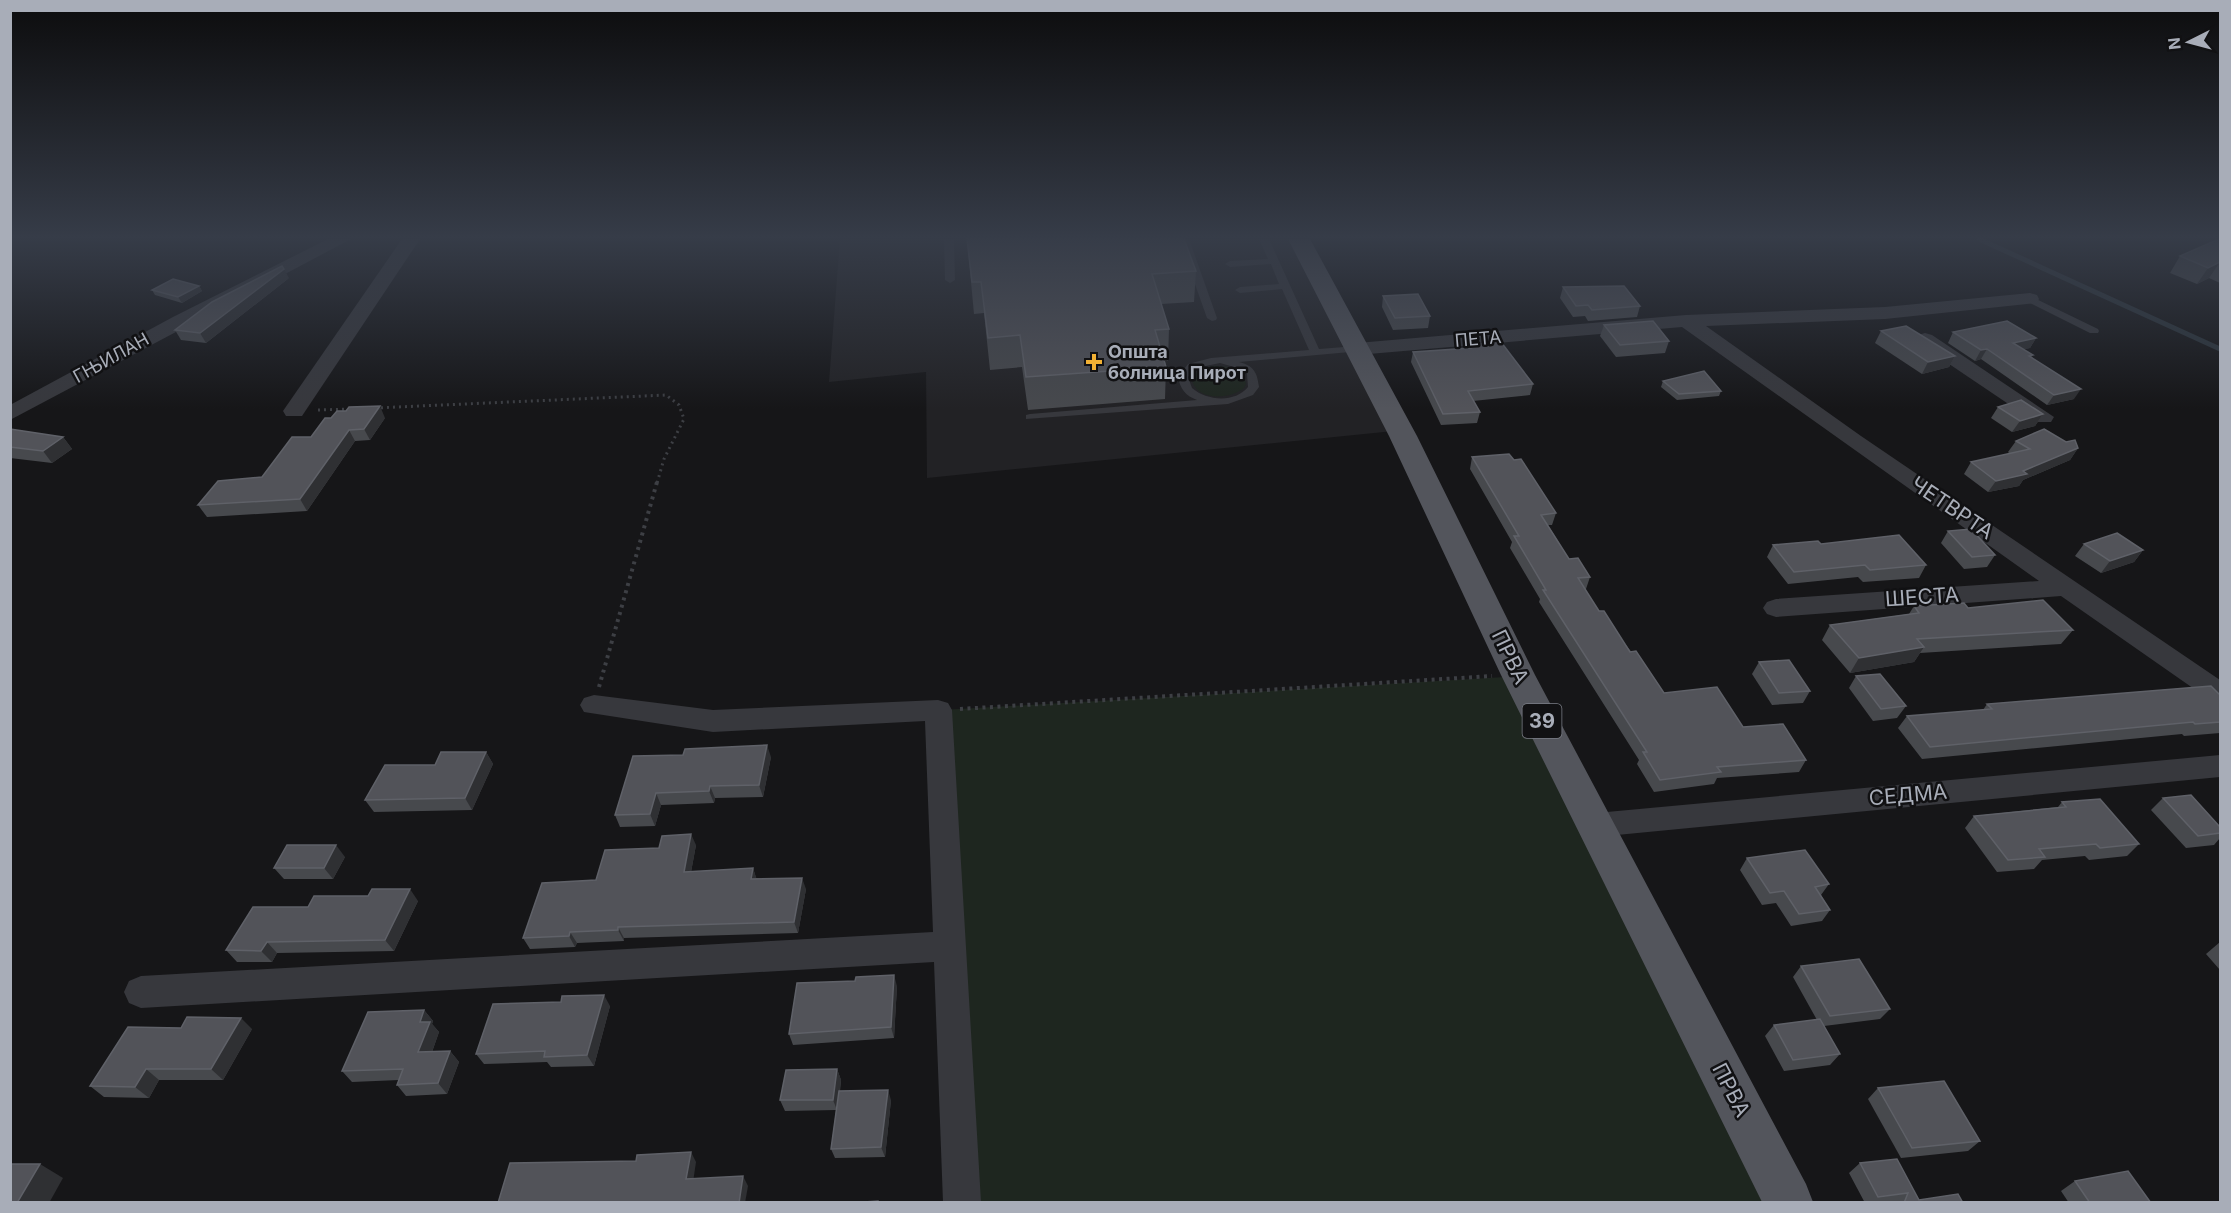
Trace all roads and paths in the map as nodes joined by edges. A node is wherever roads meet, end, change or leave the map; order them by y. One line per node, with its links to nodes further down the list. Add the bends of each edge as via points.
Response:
1 (230, 296): 18 (street, ГЊИЛАН)
2 (372, 296): 17 (street)
3 (1204, 296): 8 (lane)
4 (1290, 296): 12 (lane)
5 (1319, 296): 11 (main road, ПРВА / 39)
6 (2030, 299): 7 (street, ПЕТА); 10 (lane)
7 (1885, 313): 9 (street, ПЕТА); 20 (street)
8 (1212, 318)
9 (1686, 321): 11 (street, ПЕТА); 21 (street, ЧЕТВРТА, via 1853,441)
10 (2094, 331)
11 (1357, 349): 12 (lane); 23 (main road, ПРВА / 39)
12 (1315, 352): 13 (lane)
13 (1223, 361): 14 (lane, via 1252,373 1254,387 1240,398); 14 (lane, via 1192,366 1182,377 1187,390)
14 (1215, 401): 19 (lane)
15 (354, 408): 17 (path)
16 (366, 408): 25 (path, via 666,395 679,405 684,419 664,459)
17 (294, 411)
18 (10, 414)
19 (1030, 417)
20 (2043, 417)
21 (2068, 587): 22 (street, ШЕСТА); 24 (street, ЧЕТВРТА)
22 (1776, 608)
23 (1518, 675): 26 (path); 28 (main road, ПРВА / 39)
24 (2220, 693)
25 (594, 705): 26 (street, via 713,721)
26 (938, 710): 29 (street)
27 (2220, 766): 28 (street, СЕДМА)
28 (1596, 825): 32 (main road, ПРВА / 39)
29 (950, 946): 30 (street); 31 (street)
30 (141, 992)
31 (962, 1203)
32 (1788, 1203)

